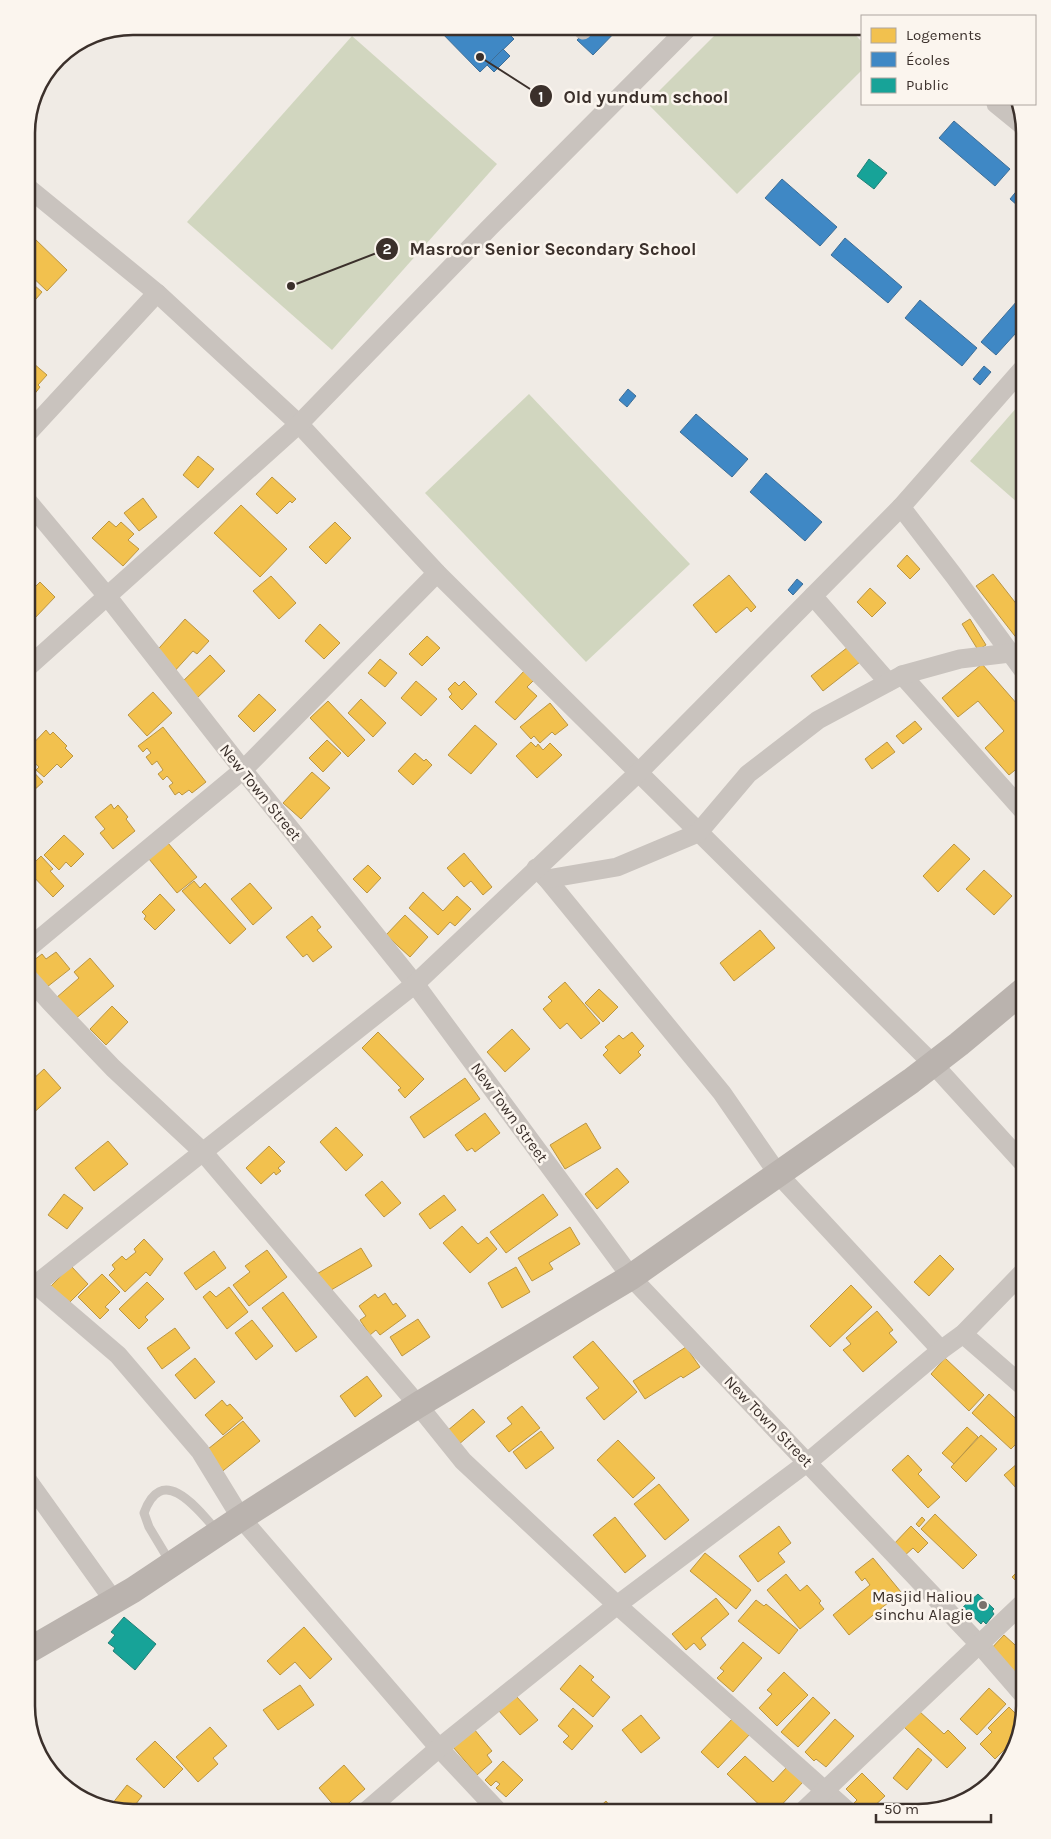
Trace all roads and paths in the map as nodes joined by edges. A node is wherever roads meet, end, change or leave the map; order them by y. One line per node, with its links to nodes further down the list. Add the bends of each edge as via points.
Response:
1 (681, 35): 7 (street)
2 (1002, 106): 3 (street)
3 (1015, 118)
4 (35, 194): 5 (street)
5 (157, 294): 7 (street); 8 (street)
6 (1016, 376): 9 (street)
7 (299, 424): 11 (street); 12 (street)
8 (35, 425)
9 (901, 507): 13 (street); 14 (street)
10 (35, 510): 12 (street, New Town Street)
11 (437, 573): 18 (street); 19 (street)
12 (107, 596): 16 (street); 18 (street, New Town Street)
13 (813, 596): 17 (street); 19 (street)
14 (1010, 653): 15 (street); 17 (street, via 960,659)
15 (1016, 661)
16 (35, 662)
17 (895, 678): 20 (street); 21 (street, via 818,720 748,774)
18 (242, 770): 23 (street); 24 (street, New Town Street)
19 (638, 773): 21 (street); 22 (street)
20 (1016, 803)
21 (698, 833): 22 (street, via 616,867); 27 (street)
22 (542, 874): 24 (street); 30 (street, via 722,1093)
23 (35, 942)
24 (415, 984): 28 (street); 31 (street, New Town Street)
25 (35, 985): 28 (street, via 113,1068)
26 (1016, 997): 27 (street)
27 (934, 1065): 29 (street); 30 (street)
28 (203, 1152): 32 (street); 38 (street)
29 (1016, 1155)
30 (778, 1174): 31 (street); 36 (street)
31 (631, 1277): 38 (street); 39 (street, New Town Street)
32 (35, 1279)
33 (1016, 1279): 35 (street)
34 (35, 1289): 41 (street, via 118,1355 200,1451)
35 (963, 1334): 36 (street); 37 (street)
36 (941, 1350): 39 (street)
37 (1016, 1380)
38 (418, 1405): 41 (street); 45 (street, via 463,1461)
39 (808, 1462): 45 (street); 47 (street, New Town Street)
40 (35, 1491): 44 (street)
41 (241, 1518): 42 (street); 50 (street)
42 (219, 1533): 43 (street); 43 (lane, via 189,1500 177,1492 166,1490 156,1494 144,1512)
43 (171, 1564): 44 (street)
44 (114, 1601): 48 (street)
45 (618, 1605): 50 (street); 51 (street)
46 (1016, 1610): 47 (street)
47 (980, 1645): 49 (street, New Town Street); 51 (street)
48 (35, 1647)
49 (1016, 1686)
50 (439, 1748): 52 (street); 53 (street)
51 (825, 1791): 54 (street); 55 (street)
52 (374, 1804)
53 (492, 1804)
54 (811, 1804)
55 (840, 1804)

